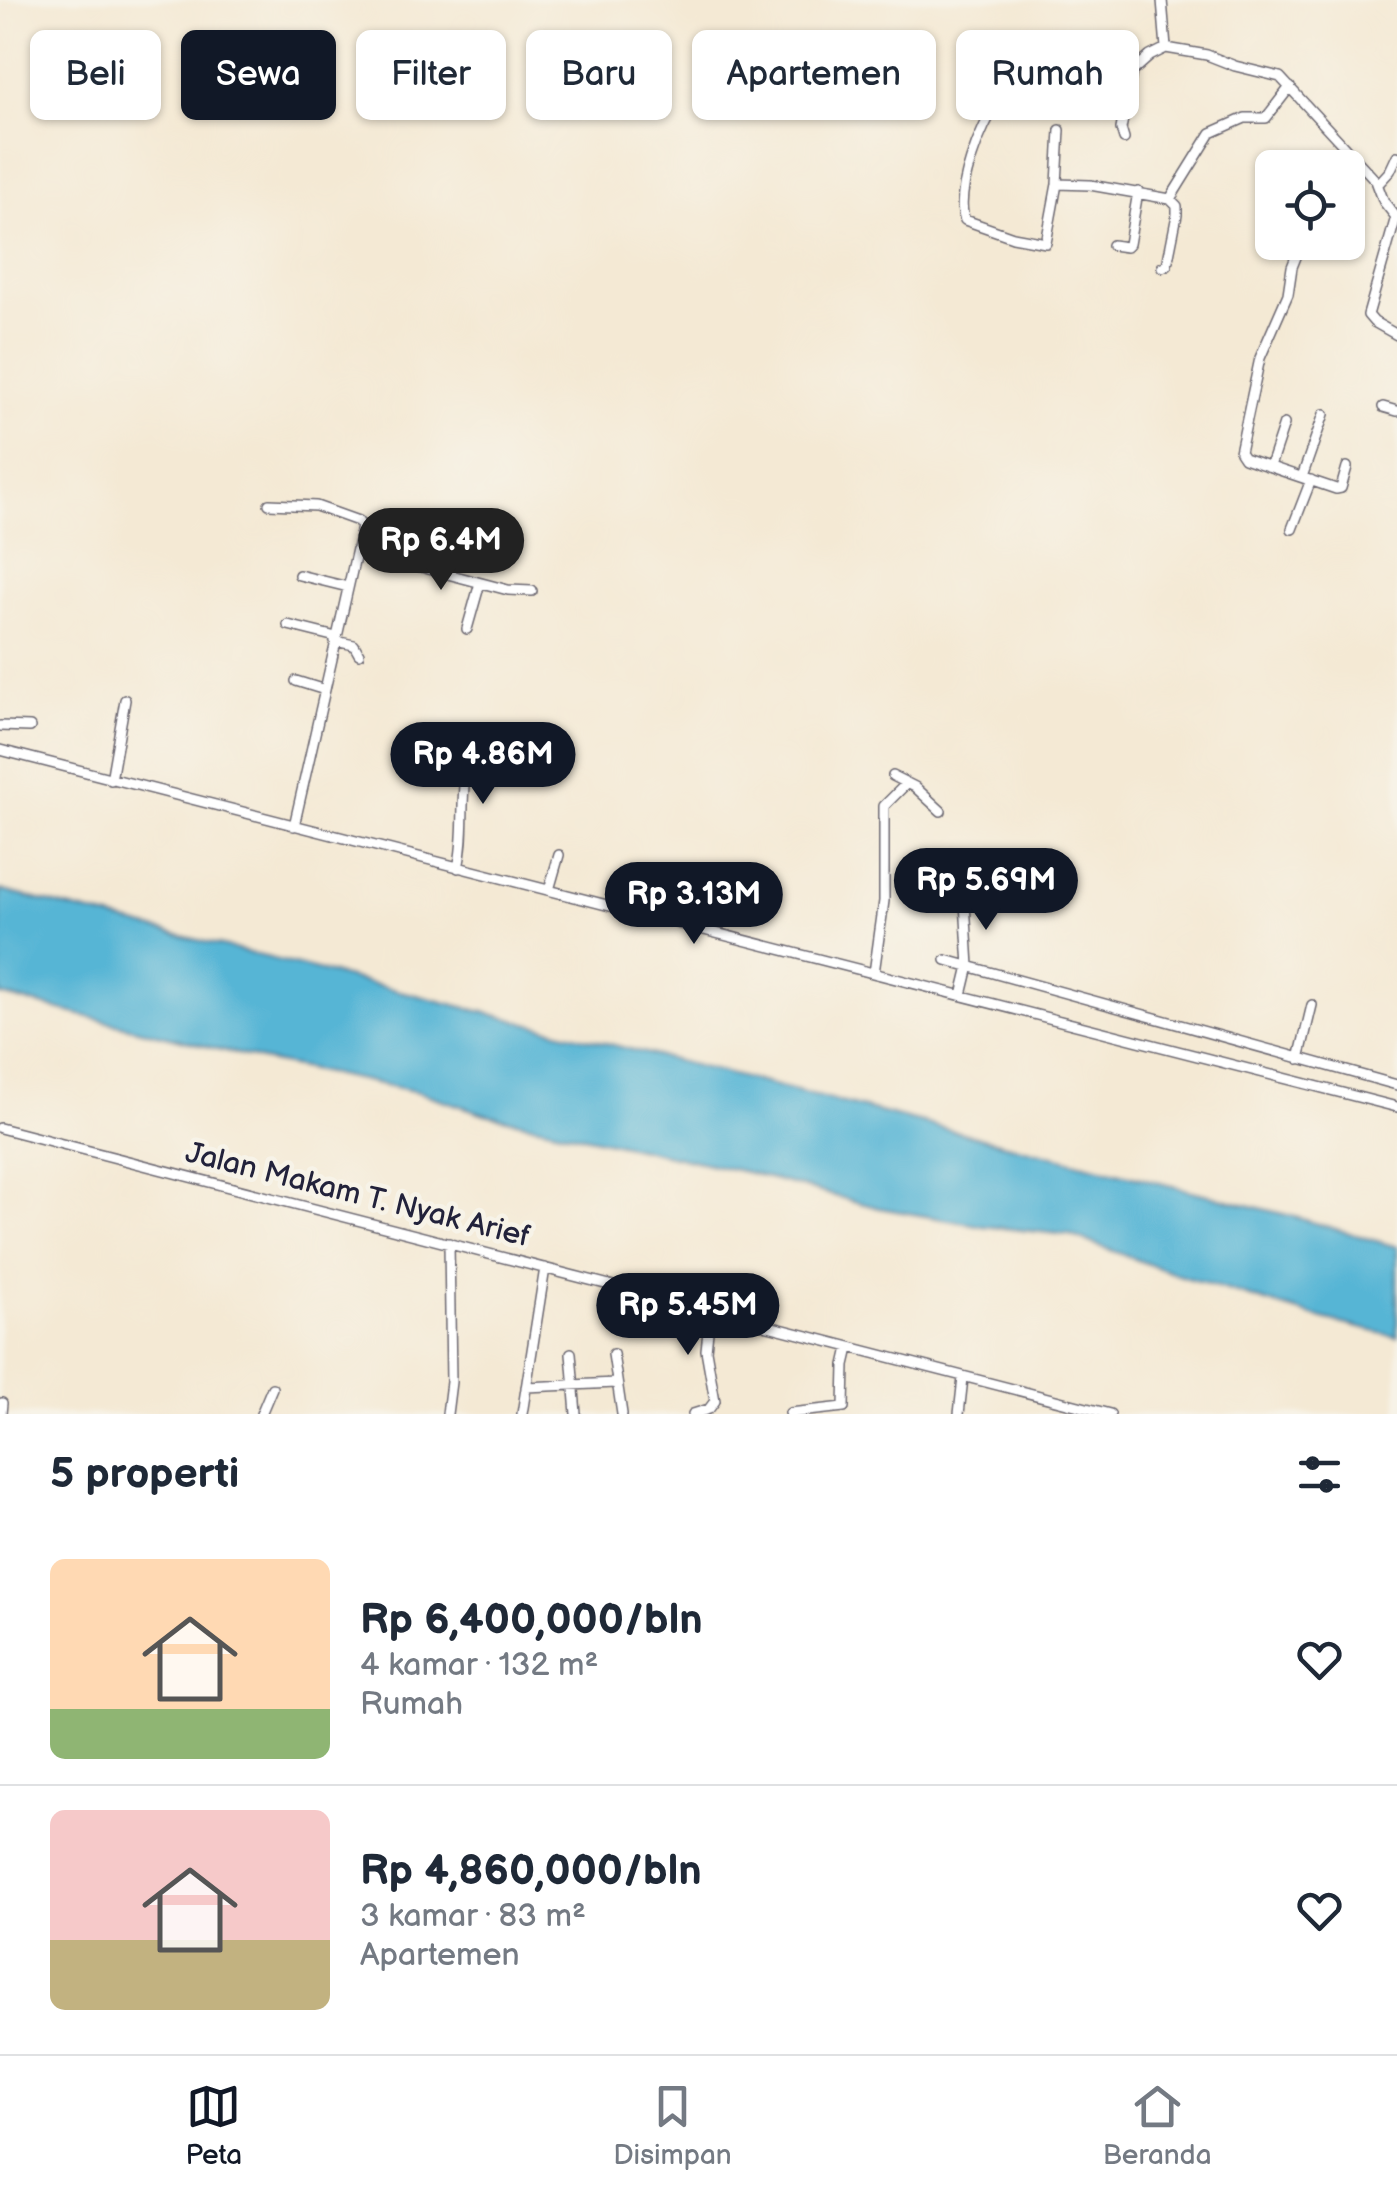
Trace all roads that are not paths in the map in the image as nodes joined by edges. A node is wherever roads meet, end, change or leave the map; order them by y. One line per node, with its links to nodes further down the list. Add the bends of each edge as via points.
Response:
1 (1162, 0): 2 (street)
2 (1166, 48): 3 (street); 4 (street, via 1277,76)
3 (1139, 66)
4 (1290, 87): 9 (street); 15 (street, via 1266,118 1245,118 1211,133)
5 (985, 120): 12 (street, via 965,186 963,216 969,222 1046,243)
6 (1123, 120): 8 (street)
7 (1060, 130): 12 (street)
8 (1124, 140)
9 (1346, 150)
10 (1397, 156): 13 (street)
11 (1365, 170): 13 (street)
12 (1057, 184): 14 (street)
13 (1378, 184): 19 (street, via 1396,221 1368,315)
14 (1138, 192): 15 (street); 16 (street, via 1129,244)
15 (1170, 199): 18 (street, via 1178,211)
16 (1112, 245)
17 (1295, 260): 24 (street, via 1260,358 1240,452)
18 (1162, 267)
19 (1397, 335)
20 (1383, 407): 21 (street)
21 (1397, 410)
22 (1324, 414): 26 (street)
23 (1284, 424): 24 (street)
24 (1270, 466): 26 (street)
25 (1348, 467): 26 (street, via 1338,490)
26 (1306, 479): 28 (street)
27 (269, 504): 29 (street, via 316,506 358,521)
28 (1292, 529)
29 (357, 550): 31 (street); 32 (street)
30 (299, 575): 32 (street)
31 (480, 583): 33 (street); 35 (street)
32 (348, 587): 36 (street)
33 (532, 591)
34 (288, 625): 36 (street)
35 (467, 629)
36 (336, 639): 37 (street); 39 (street)
37 (359, 654)
38 (296, 680): 39 (street)
39 (325, 690): 49 (street)
40 (125, 700): 45 (street)
41 (0, 726): 42 (street)
42 (30, 727)
43 (0, 750): 45 (street)
44 (466, 769): 51 (street)
45 (113, 770): 49 (street)
46 (893, 776): 47 (street)
47 (906, 784): 48 (street); 56 (street, via 884,806 884,901)
48 (941, 811)
49 (295, 821): 51 (street)
50 (558, 860): 53 (street)
51 (459, 864): 53 (street)
52 (992, 886): 55 (street, via 965,903)
53 (549, 890): 56 (street)
54 (946, 960): 55 (street)
55 (968, 968): 57 (street); 59 (street)
56 (874, 972): 57 (street)
57 (963, 992): 61 (street)
58 (1312, 1005): 60 (street)
59 (1247, 1045): 60 (street); 61 (street)
60 (1300, 1058): 62 (street)
61 (1242, 1064): 63 (street)
62 (1397, 1085)
63 (1397, 1107)
64 (0, 1128): 65 (street, Jalan Makam T. Nyak Arief)
65 (449, 1243): 66 (street, Jalan Makam T. Nyak Arief); 79 (street)
66 (544, 1268): 67 (street, Jalan Makam T. Nyak Arief); 73 (street)
67 (710, 1313): 68 (street, Jalan Makam T. Nyak Arief); 83 (street, via 706,1350 716,1397 713,1406)
68 (849, 1348): 71 (street, Jalan Makam T. Nyak Arief); 77 (street, via 844,1407)
69 (571, 1353): 74 (street)
70 (613, 1354): 72 (street)
71 (964, 1378): 84 (street); 85 (street, Jalan Makam T. Nyak Arief)
72 (616, 1383): 74 (street); 82 (street)
73 (526, 1386): 74 (street); 80 (street)
74 (572, 1387): 81 (street)
75 (272, 1388): 78 (street)
76 (790, 1413): 77 (street)
77 (802, 1413)
78 (260, 1414)
79 (447, 1414)
80 (522, 1414)
81 (576, 1414)
82 (622, 1414)
83 (693, 1414)
84 (959, 1414)
85 (1110, 1414)

